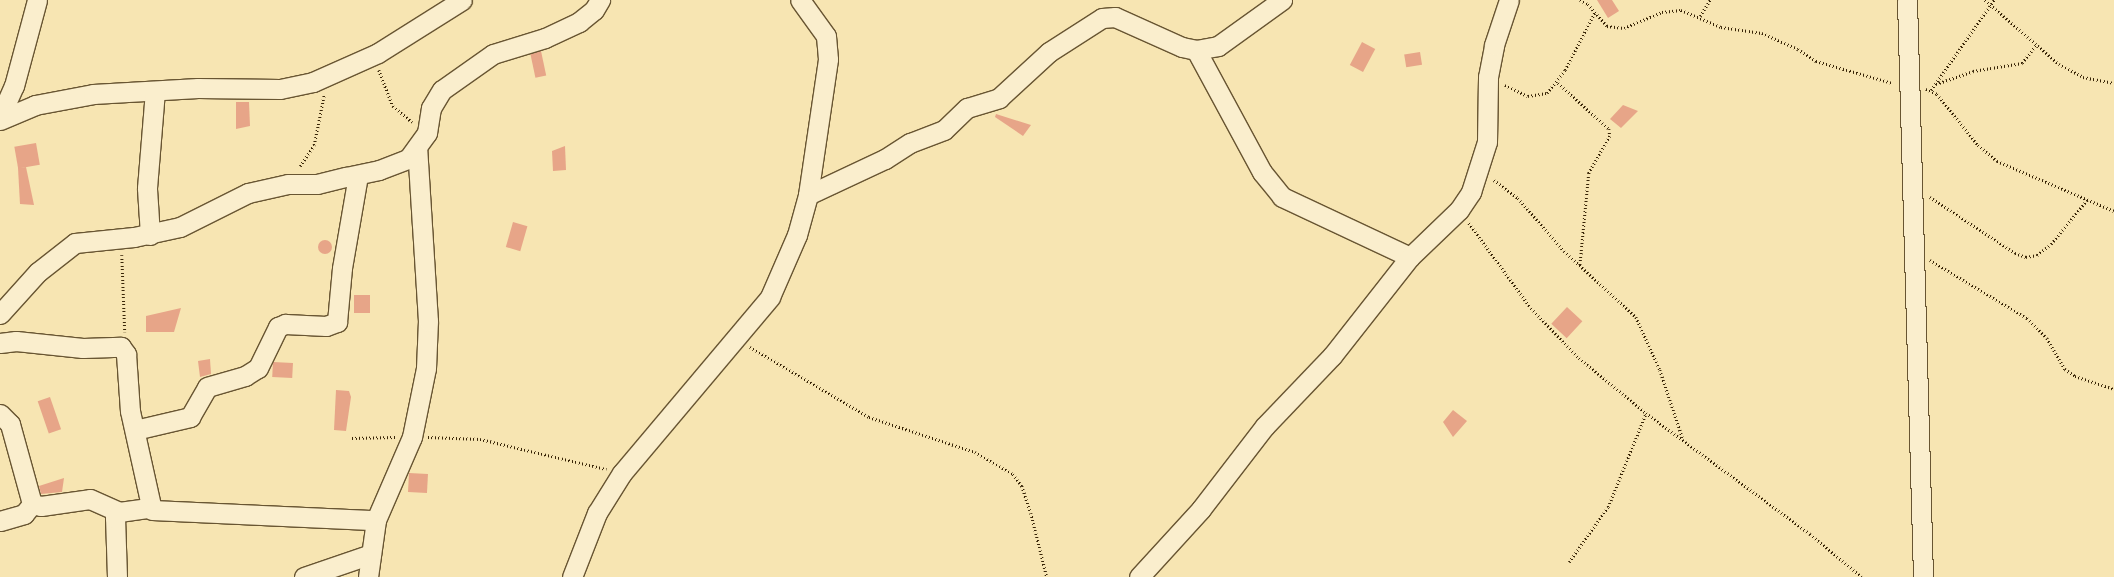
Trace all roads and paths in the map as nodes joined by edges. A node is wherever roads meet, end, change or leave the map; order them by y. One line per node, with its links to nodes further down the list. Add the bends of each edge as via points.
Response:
1 (37, 0): 26 (street, via 14,86)
2 (462, 0): 17 (street)
3 (600, 0): 27 (street, via 594,10 566,30 493,54 465,71 442,90 431,108)
4 (800, 0): 32 (street, via 826,36 828,59)
5 (1282, 0): 16 (street, via 1218,46)
6 (1509, 0): 19 (street, via 1494,45)
7 (1580, 0): 13 (path)
8 (1710, 0): 14 (path)
9 (1907, 0): 23 (street)
10 (1985, 0): 12 (path)
11 (1994, 0): 12 (path)
12 (1991, 4): 15 (path); 21 (path)
13 (1595, 12): 14 (path, via 1607,26 1624,28 1671,10); 20 (path)
14 (1700, 16): 23 (path, via 1722,27 1762,33 1816,61)
15 (2037, 44): 21 (path, via 2022,63 1982,69); 22 (path, via 2070,71)
16 (1196, 50): 32 (street, via 1164,40 1115,17 1102,18 1049,52 999,98 967,108 944,130 910,143 885,159); 39 (street, via 1262,172 1282,197)
17 (378, 53): 18 (street); 27 (path, via 382,84 393,106)
18 (326, 76): 25 (street, via 280,89); 30 (path, via 314,145)
19 (1488, 77): 20 (path, via 1520,93 1537,97); 28 (street, via 1487,142)
20 (1558, 84): 40 (path, via 1609,129 1610,136 1589,174)
21 (1936, 84): 24 (path)
22 (2114, 84)
23 (1912, 87): 24 (path); 31 (street)
24 (1931, 90): 33 (path, via 1987,154)
25 (155, 91): 26 (street, via 64,98); 36 (street, via 146,188)
26 (0, 118)
27 (422, 140): 29 (street, via 408,159); 49 (street, via 428,321 426,368)
28 (1479, 172): 34 (street); 40 (path, via 1518,198)
29 (358, 175): 30 (street, via 317,184); 48 (street, via 342,268 337,322 326,326 290,324 278,327 258,368 245,376 208,387 190,417)
30 (288, 184): 36 (street, via 230,200 180,228)
31 (1914, 187): 33 (path, via 2026,257 2036,255 2051,244); 38 (street)
32 (808, 195): 42 (street, via 797,235 770,297)
33 (2087, 200): 35 (path)
34 (1459, 210): 39 (street); 46 (path, via 1552,333)
35 (2114, 211)
36 (150, 235): 37 (street)
37 (121, 238): 41 (street, via 75,244 38,272); 44 (path)
38 (1916, 252): 45 (path, via 1956,272 2027,318 2048,338 2065,369 2074,376); 67 (street)
39 (1410, 257): 65 (street, via 1332,356 1265,426 1200,509)
40 (1580, 267): 51 (path, via 1636,317 1660,370)
41 (0, 314)
42 (736, 338): 52 (street); 64 (path, via 794,376 869,417 976,452 1013,474 1022,486 1031,513)
43 (0, 343): 44 (street, via 16,341 83,348 112,346 121,347)
44 (126, 354): 48 (street)
45 (2114, 389)
46 (1646, 413): 51 (path); 59 (path, via 1608,507)
47 (0, 414): 53 (street, via 10,424)
48 (135, 430): 54 (street)
49 (412, 437): 50 (path); 52 (path, via 480,439); 57 (street)
50 (352, 438)
51 (1683, 439): 66 (path)
52 (622, 472): 63 (street, via 597,513)
53 (32, 504): 55 (street, via 41,506 90,499); 56 (street, via 24,514)
54 (149, 508): 55 (street); 57 (street)
55 (119, 512): 60 (street, via 114,529)
56 (0, 520)
57 (376, 520): 58 (street)
58 (371, 554): 61 (street); 62 (street)
59 (1569, 562)
60 (117, 577)
61 (304, 577)
62 (368, 577)
63 (572, 577)
64 (1047, 577)
65 (1140, 577)
66 (1862, 577)
67 (1923, 577)

